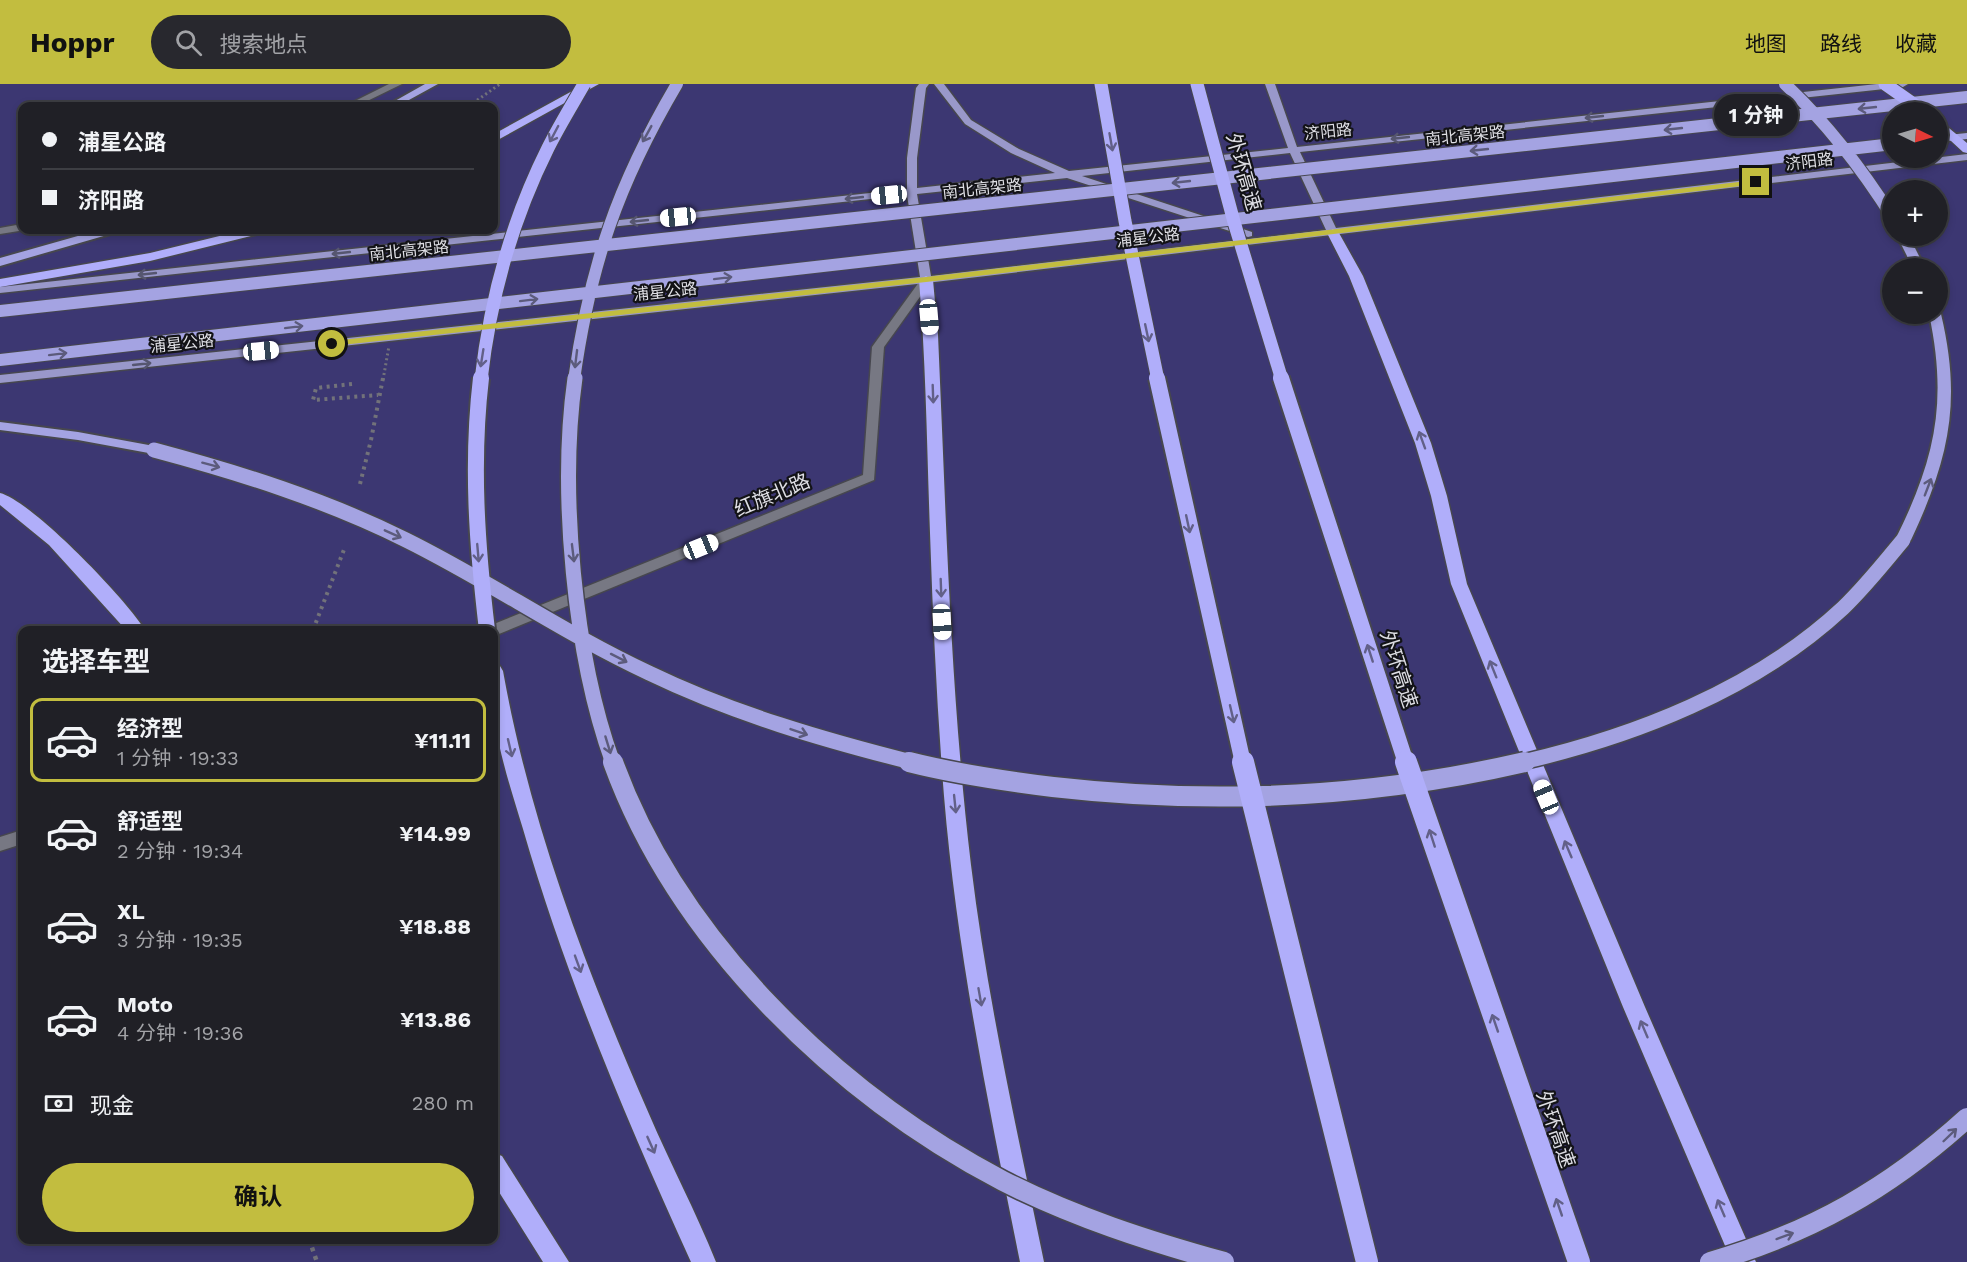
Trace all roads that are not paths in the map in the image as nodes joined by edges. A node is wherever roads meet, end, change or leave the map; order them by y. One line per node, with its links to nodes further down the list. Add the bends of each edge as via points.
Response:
1 (397, 84): 15 (street)
2 (433, 84): 16 (highway)
3 (585, 84): 46 (highway, one-way to 46, bridge, via 562,118 520,207 490,312 475,438 475,514)
4 (593, 84): 20 (highway, bridge)
5 (677, 84): 56 (highway, one-way to 56, bridge, via 639,147 604,232 579,335 572,395 571,533 580,613 608,748 627,798 684,901 729,961 782,1021 846,1079 904,1123 968,1163 1037,1198 1108,1227)
6 (924, 84): 27 (main road, via 912,158)
7 (939, 84): 26 (main road, via 968,122 992,139)
8 (1101, 84): 57 (highway, one-way to 57, bridge, via 1139,292 1195,556 1283,932)
9 (1197, 84): 58 (highway, 外环高速, one-way to 9, bridge, via 1459,922 1332,540 1254,290)
10 (1270, 84): 23 (main road)
11 (1785, 84): 28 (highway, bridge, via 1820,118)
12 (1885, 84): 17 (highway, bridge)
13 (1903, 84): 23 (main road, 济阳路, one-way to 23)
14 (1967, 97): 39 (highway, 南北高架路, one-way to 39, bridge)
15 (359, 102)
16 (399, 102)
17 (1910, 102)
18 (1948, 132): 24 (highway)
19 (1967, 136): 21 (highway)
20 (498, 137)
21 (1948, 138)
22 (1882, 145): 41 (highway, one-way to 22, bridge)
23 (1293, 149): 26 (main road); 31 (main road)
24 (1967, 149)
25 (1967, 157): 31 (main road, 济阳路)
26 (1069, 175): 27 (main road); 34 (main road)
27 (912, 192): 36 (main road); 38 (main road, one-way to 38)
28 (1882, 202)
29 (18, 228): 30 (street)
30 (0, 231)
31 (1333, 233): 34 (main road, 浦星公路); 60 (highway, one-way to 31, via 1459,584 1423,443 1356,276)
32 (96, 234): 35 (highway)
33 (242, 234): 37 (highway, via 150,257)
34 (1267, 240): 36 (main road, 浦星公路)
35 (0, 262)
36 (926, 280): 42 (main road, 浦星公路, one-way to 36); 47 (street, 红旗北路, via 878,347 869,477); 55 (highway, one-way to 55, via 944,670 961,866 980,995)
37 (0, 283)
38 (0, 290)
39 (0, 311)
40 (1938, 324): 43 (highway, one-way to 40, bridge, via 154,450 241,473 324,503 405,539 653,676 813,737 902,761 994,779 1086,791 1179,797 1273,797 1364,791 1536,760 1610,739 1677,712 1738,683 1791,650 1836,615 1873,578 1903,540 1921,505 1943,435 1946,369)
41 (0, 360)
42 (0, 379)
43 (0, 426)
44 (0, 498): 45 (highway, via 56,543)
45 (132, 626)
46 (487, 626)
47 (498, 628)
48 (498, 689): 54 (highway, one-way to 54, via 521,794 558,909 616,1066)
49 (18, 838): 50 (street)
50 (0, 844)
51 (1967, 1118): 59 (highway, one-way to 51, bridge, via 1800,1231 1871,1194 1932,1151)
52 (498, 1170): 53 (highway)
53 (557, 1262)
54 (704, 1262)
55 (1032, 1262)
56 (1224, 1262)
57 (1368, 1262)
58 (1579, 1262)
59 (1710, 1262)
60 (1744, 1262)

